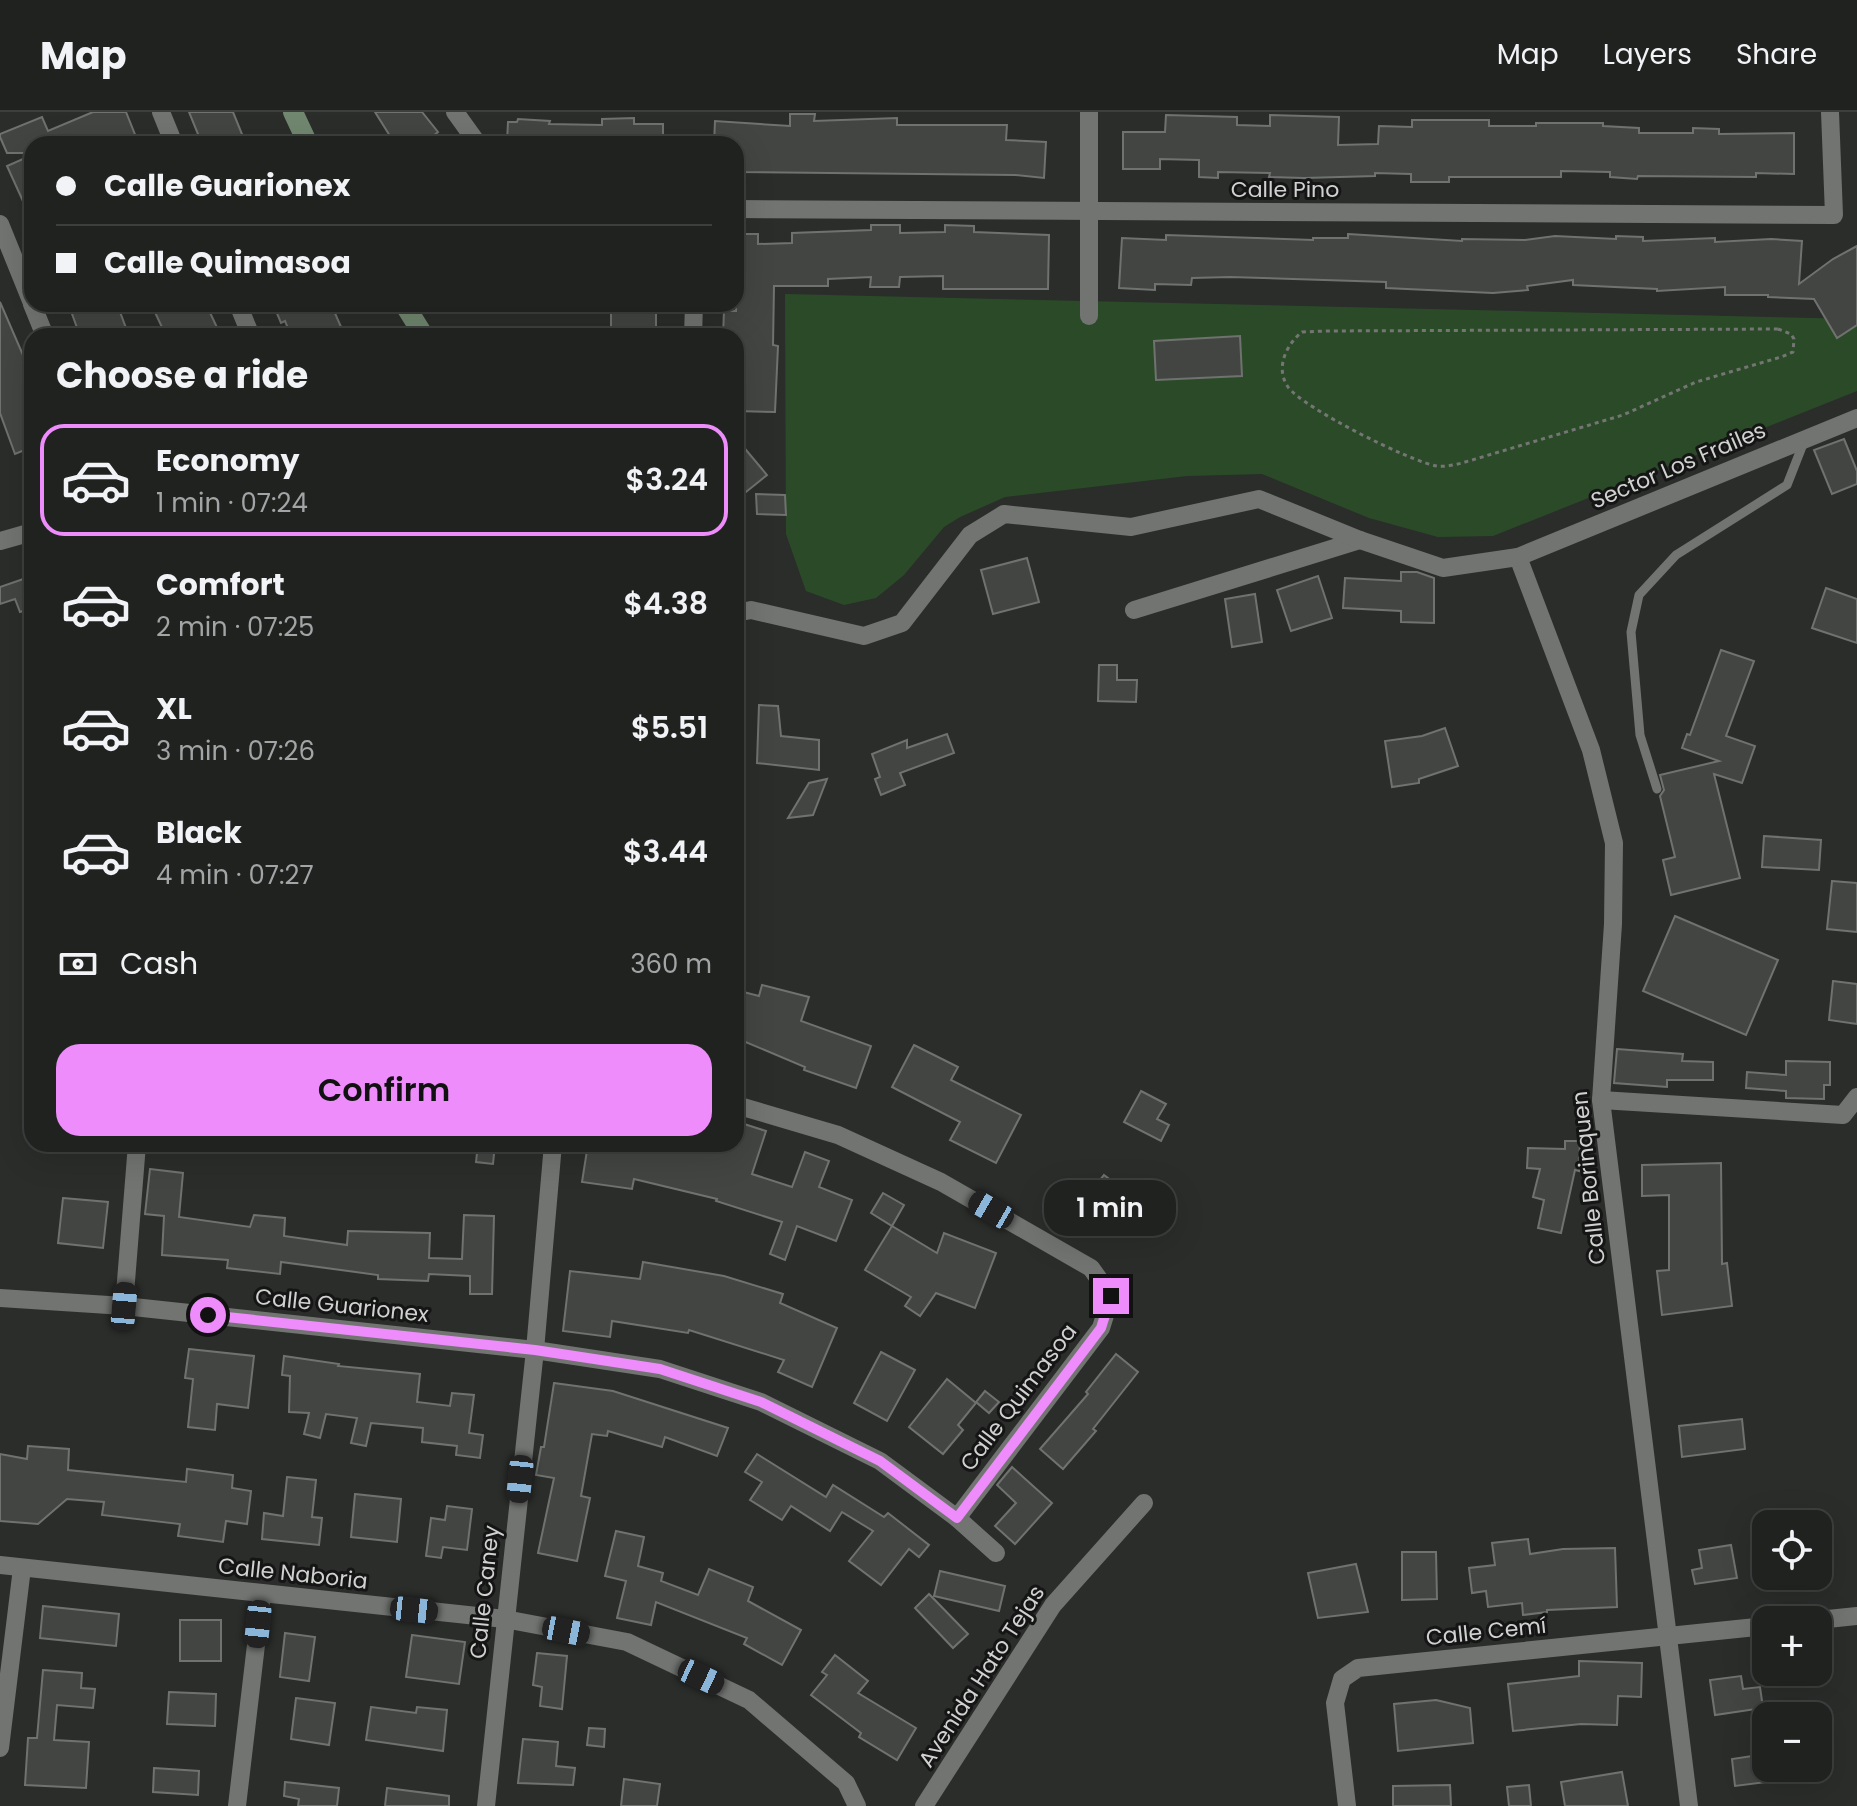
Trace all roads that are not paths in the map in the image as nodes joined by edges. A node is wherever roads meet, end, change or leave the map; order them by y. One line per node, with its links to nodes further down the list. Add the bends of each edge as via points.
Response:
1 (161, 112): 6 (street)
2 (293, 112): 7 (street)
3 (455, 112): 8 (street)
4 (1089, 112): 10 (street)
5 (1830, 112): 10 (street, Calle Pino, via 1834,215)
6 (171, 136)
7 (304, 136)
8 (472, 136)
9 (744, 209): 10 (street, Calle Pino)
10 (1089, 212): 13 (street)
11 (0, 224): 12 (street)
12 (24, 284)
13 (1089, 316)
14 (1857, 418): 15 (street, Sector Los Frailes)
15 (1806, 438): 19 (street, Sector Los Frailes); 22 (lane, via 1787,485 1676,555 1639,595 1631,632 1640,735)
16 (24, 534): 18 (street)
17 (1360, 540): 19 (street, Sector Los Frailes, via 1443,568); 20 (street); 21 (street, via 1259,499 1131,527 1004,514 970,535 902,623 864,636)
18 (0, 541)
19 (1518, 557): 24 (street, Calle Borinquen, via 1591,750 1614,843)
20 (1134, 610)
21 (744, 611)
22 (1657, 789)
23 (1857, 1097): 24 (street, via 1843,1115)
24 (1601, 1100): 41 (street, Calle Borinquen)
25 (744, 1107): 32 (street, Calle Quimasoa, via 838,1135 941,1182 1091,1268 1111,1296 1101,1328)
26 (136, 1152): 29 (street)
27 (552, 1152): 30 (street, Calle Caney)
28 (0, 1298): 29 (street, Calle Guarionex)
29 (124, 1306): 30 (street, Calle Guarionex)
30 (535, 1350): 32 (street, Calle Guarionex, via 660,1369 761,1402 880,1461); 38 (street, Calle Caney)
31 (1144, 1503): 46 (street, Avenida Hato Tejas, via 1053,1605)
32 (957, 1518): 33 (street, Calle Guarionex)
33 (996, 1553)
34 (0, 1565): 35 (street, Calle Naboria)
35 (22, 1568): 36 (street, Calle Naboria); 42 (street)
36 (262, 1594): 38 (street, Calle Naboria); 43 (street)
37 (1857, 1616): 39 (street)
38 (505, 1619): 44 (street, Calle Caney); 45 (street, Calle Naboria, via 627,1642 749,1700 846,1783)
39 (1832, 1619)
40 (1752, 1628): 41 (street, Calle Cemí)
41 (1670, 1637): 47 (street, Calle Cemí, via 1358,1668 1342,1679 1335,1703); 48 (street, Calle Borinquen)
42 (0, 1748)
43 (237, 1806)
44 (486, 1806)
45 (857, 1806)
46 (924, 1806)
47 (1347, 1806)
48 (1689, 1806)

